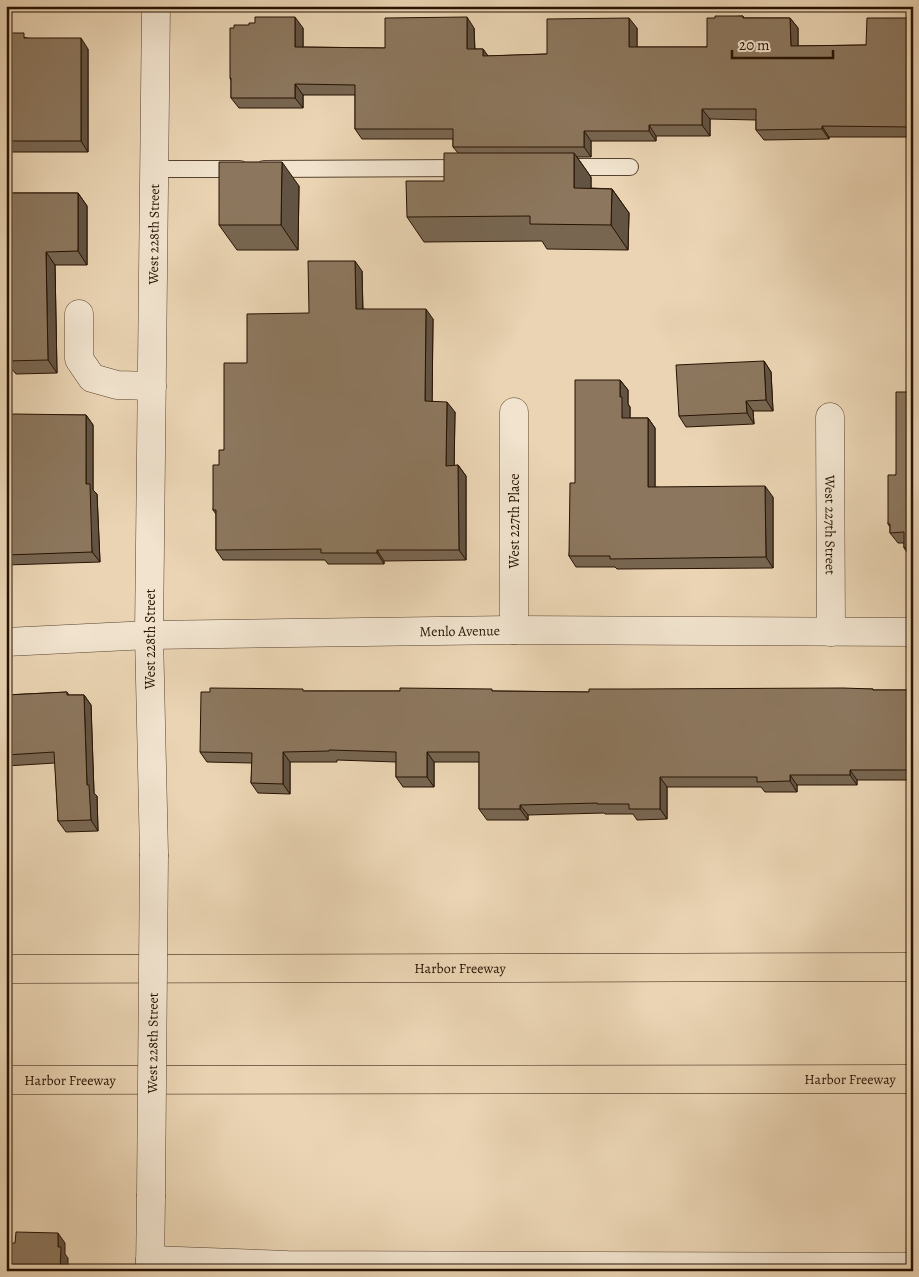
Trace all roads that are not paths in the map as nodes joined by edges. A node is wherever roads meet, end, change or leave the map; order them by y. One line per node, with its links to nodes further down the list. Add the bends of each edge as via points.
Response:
1 (156, 6): 5 (street, West 228th Street)
2 (630, 166): 3 (lane)
3 (551, 167)
4 (481, 168): 5 (lane)
5 (154, 169): 7 (street, West 228th Street)
6 (79, 314): 7 (street, via 79,359 92,378 117,385)
7 (152, 386): 13 (street, West 228th Street)
8 (514, 412): 10 (street, West 227th Place)
9 (830, 417): 11 (street, West 227th Street)
10 (514, 630): 11 (street, Menlo Avenue); 13 (street, Menlo Avenue)
11 (832, 632): 12 (street, Menlo Avenue)
12 (913, 632)
13 (150, 636): 14 (street, Menlo Avenue); 19 (street, West 228th Street, bridge, via 154,854)
14 (6, 642)
15 (913, 967): 16 (highway, Harbor Freeway)
16 (6, 969)
17 (913, 1079): 18 (highway, Harbor Freeway)
18 (6, 1080)
19 (150, 1265): 20 (street)
20 (913, 1267)

